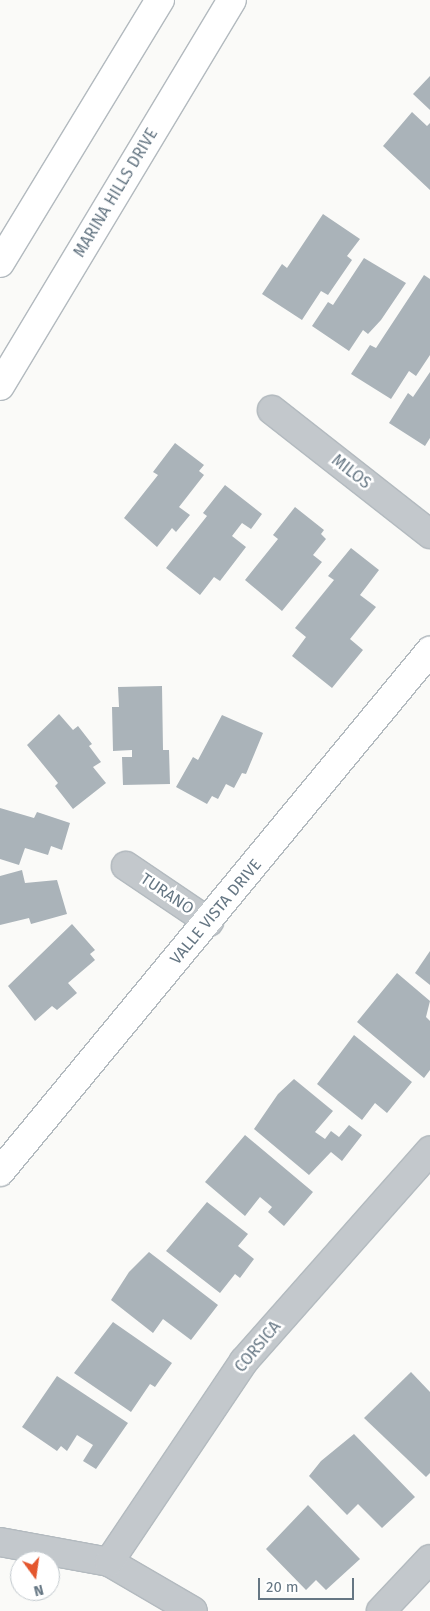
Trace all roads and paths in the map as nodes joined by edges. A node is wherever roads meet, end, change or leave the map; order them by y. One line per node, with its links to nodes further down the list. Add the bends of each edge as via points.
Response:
1 (160, 0): 3 (street)
2 (232, 0): 4 (street, MARINA HILLS DRIVE)
3 (0, 263)
4 (0, 386)
5 (272, 410): 6 (street, MILOS)
6 (430, 534)
7 (430, 651): 9 (street, VALLE VISTA DRIVE)
8 (126, 866): 9 (street, TURANO)
9 (209, 922): 11 (street, VALLE VISTA DRIVE)
10 (430, 1150): 14 (street, CORSICA, via 244,1361)
11 (0, 1172)
12 (0, 1542): 14 (street)
13 (430, 1559): 16 (street)
14 (109, 1562): 15 (street)
15 (193, 1611)
16 (381, 1611)

